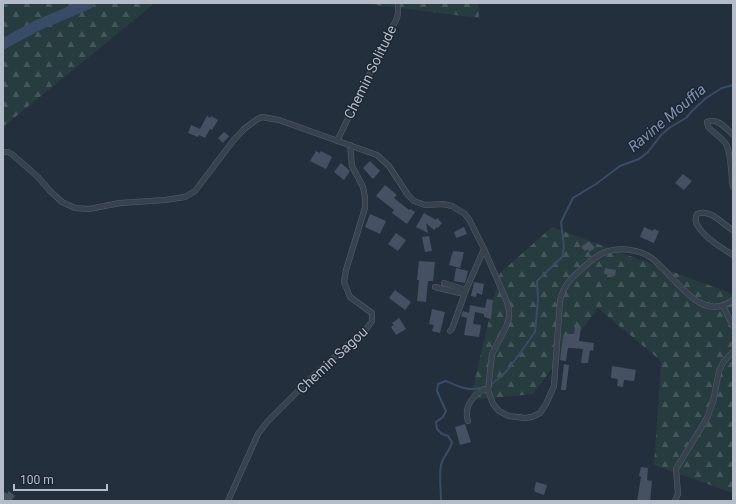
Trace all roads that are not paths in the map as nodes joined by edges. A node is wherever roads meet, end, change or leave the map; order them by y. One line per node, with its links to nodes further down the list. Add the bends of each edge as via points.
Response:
1 (398, 3): 3 (street, Chemin Solitude, via 397,18)
2 (733, 135): 6 (street, via 719,122 707,122 708,127 726,144 729,151)
3 (337, 141): 4 (street); 5 (street, via 279,120 262,117 240,134 190,194 180,198 120,203 89,209 75,208 62,202 13,155)
4 (350, 145): 8 (street, via 381,158 414,201 425,205 447,204 461,211 470,221); 20 (street, Chemin Sagou, via 352,166 363,187 365,208 344,282 350,297 372,313 372,320 367,328 314,376 258,434)
5 (3, 152)
6 (733, 187)
7 (733, 230): 9 (street, via 711,215 703,212 697,214 698,228)
8 (484, 248): 12 (street); 18 (street, via 509,314 506,327 492,354)
9 (733, 255)
10 (444, 284): 12 (street)
11 (435, 287): 12 (street)
12 (465, 292): 16 (street)
13 (733, 300): 14 (street)
14 (724, 306): 15 (street); 18 (street, via 715,308 700,303 648,256 625,249 604,252 568,281 562,292 555,380 540,413 525,418 504,414 493,404)
15 (733, 326)
16 (450, 331)
17 (733, 352): 21 (street, via 719,371 707,418 676,469 678,494)
18 (488, 388): 19 (street, via 478,392 471,401 466,412)
19 (468, 421)
20 (228, 501)
21 (675, 501)

